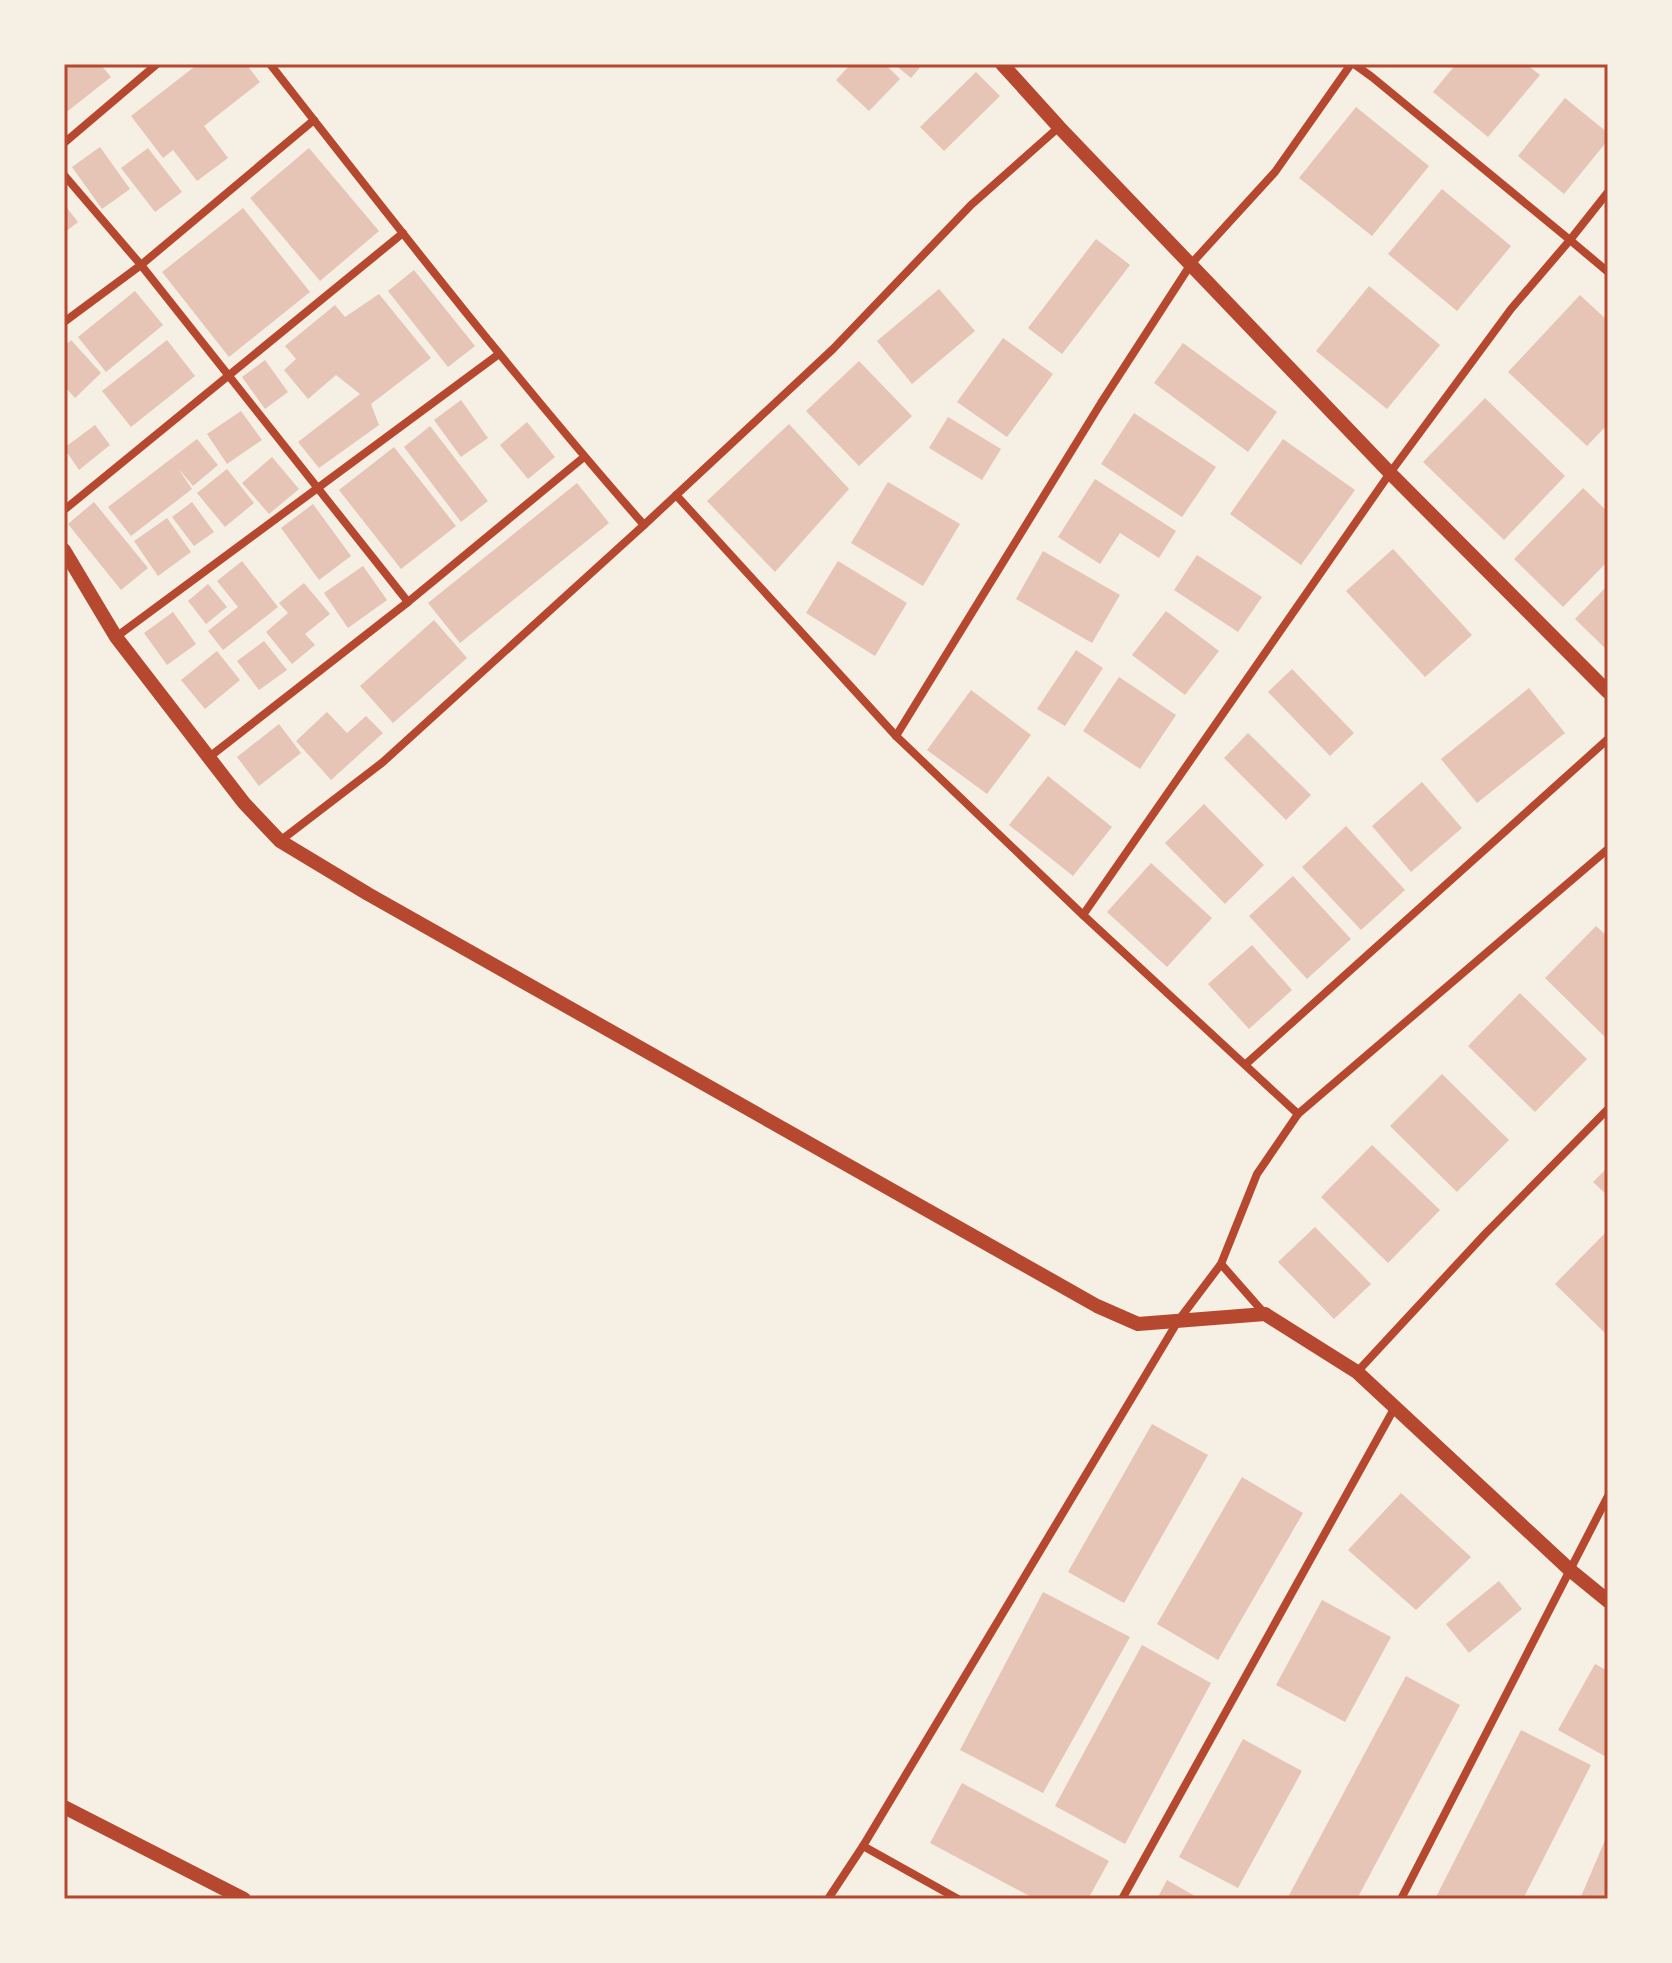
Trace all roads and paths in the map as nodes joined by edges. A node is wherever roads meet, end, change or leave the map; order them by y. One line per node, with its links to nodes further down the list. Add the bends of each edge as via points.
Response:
1 (157, 64): 7 (street)
2 (270, 64): 5 (street)
3 (1002, 64): 6 (street)
4 (1352, 64): 11 (street); 12 (street, via 1275,172)
5 (314, 120): 10 (street); 13 (street)
6 (1059, 127): 12 (street); 21 (street, via 971,205 833,349)
7 (64, 143)
8 (64, 175): 13 (street)
9 (1608, 192): 11 (street)
10 (403, 233): 16 (street); 17 (street)
11 (1570, 240): 14 (street); 19 (street, via 1511,309)
12 (1191, 264): 19 (street); 28 (street)
13 (141, 265): 15 (street); 17 (street)
14 (1608, 272)
15 (64, 322)
16 (499, 354): 18 (street); 20 (street)
17 (228, 375): 20 (street); 22 (street)
18 (584, 457): 23 (street); 25 (street)
19 (1390, 473): 27 (street); 33 (street)
20 (318, 486): 25 (street); 26 (street)
21 (676, 495): 23 (street); 28 (street)
22 (64, 510)
23 (644, 525): 31 (street, via 383,762)
24 (64, 550): 26 (street)
25 (408, 602): 30 (street)
26 (116, 637): 30 (street)
27 (1608, 692)
28 (896, 736): 33 (street)
29 (1608, 739): 34 (street)
30 (208, 758): 31 (street)
31 (280, 841): 39 (street, via 1097,1306 1138,1324)
32 (1608, 849): 36 (street)
33 (1083, 915): 34 (street)
34 (1246, 1064): 36 (street)
35 (1608, 1109): 40 (street)
36 (1298, 1114): 37 (street, via 1257,1174)
37 (1221, 1264): 38 (street); 39 (street)
38 (1265, 1314): 39 (street); 40 (street)
39 (1178, 1321): 46 (street)
40 (1357, 1372): 41 (street)
41 (1395, 1407): 43 (street); 50 (street)
42 (1608, 1496): 43 (street)
43 (1570, 1570): 44 (street); 51 (street)
44 (1608, 1601)
45 (64, 1807): 47 (street)
46 (863, 1846): 48 (street); 49 (street)
47 (244, 1899)
48 (828, 1899)
49 (958, 1899)
50 (1122, 1899)
51 (1401, 1899)

